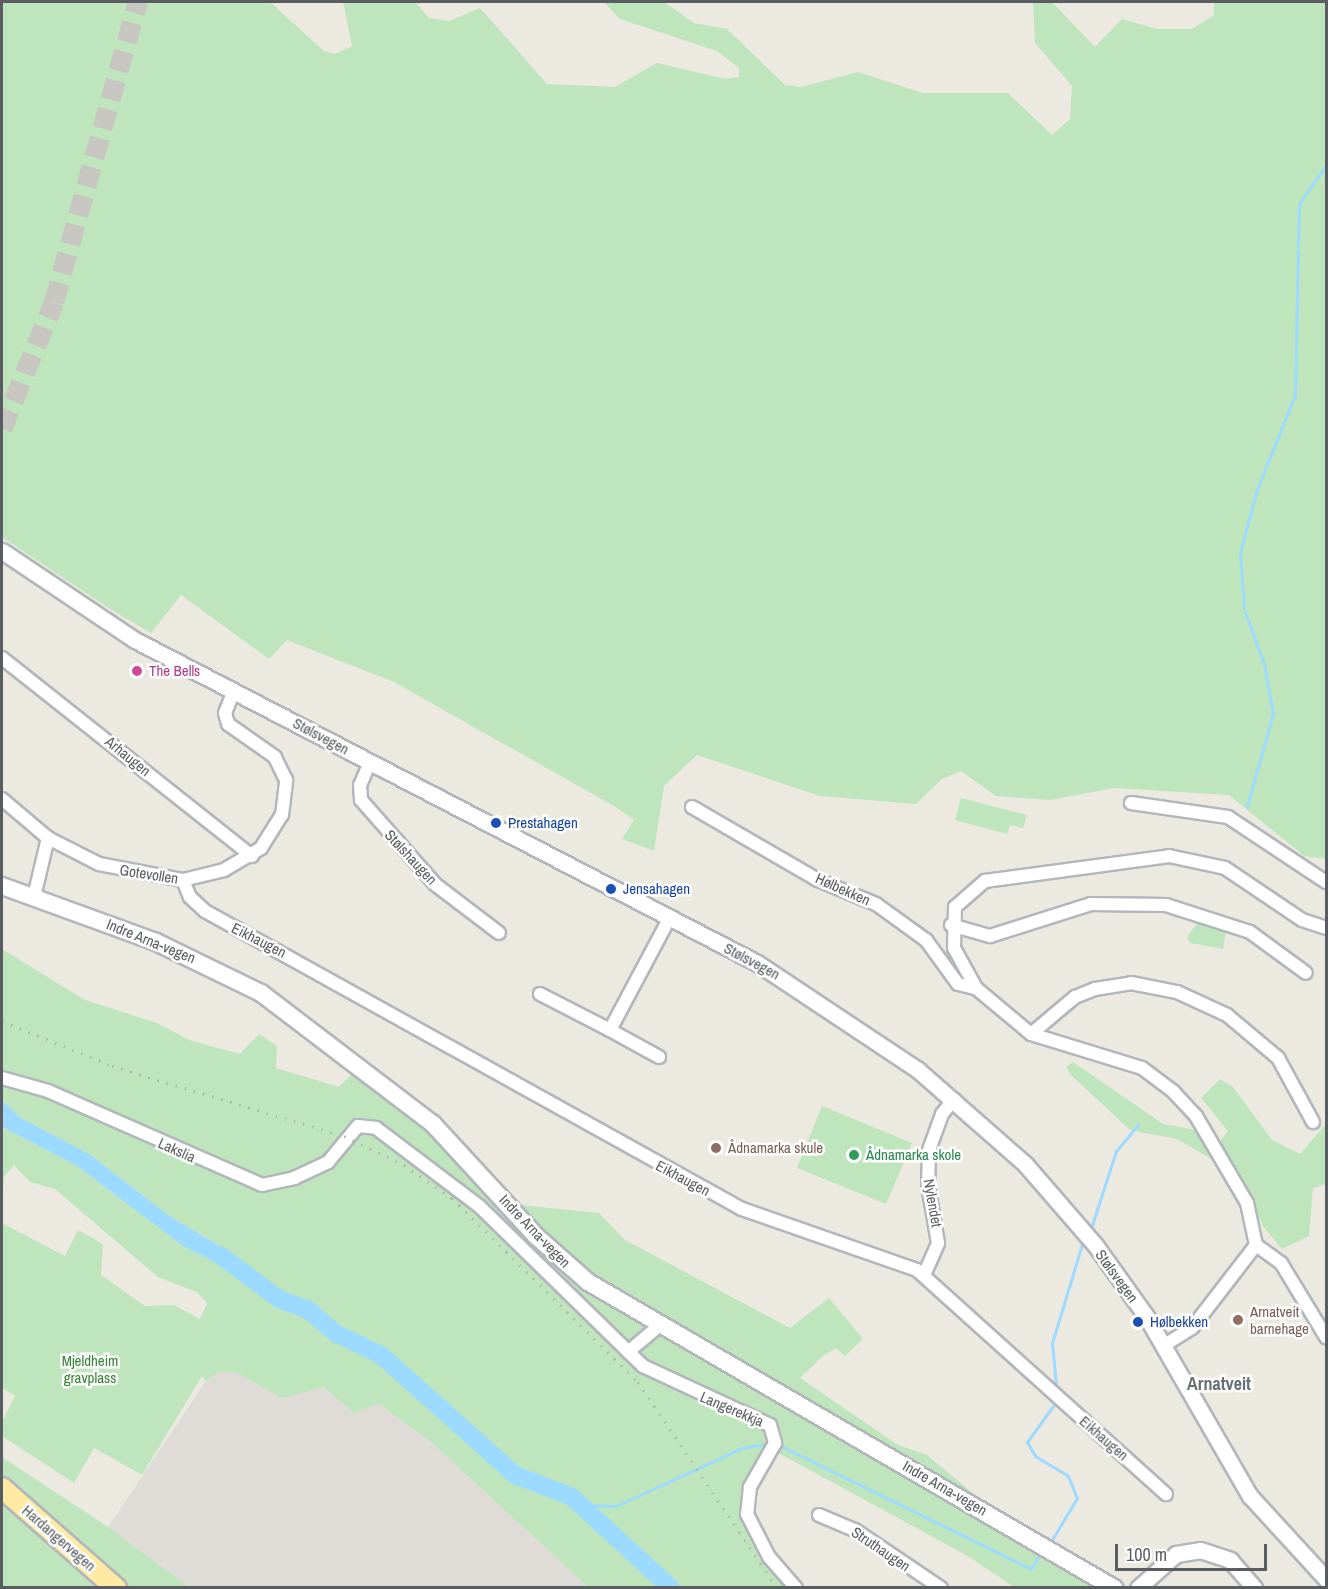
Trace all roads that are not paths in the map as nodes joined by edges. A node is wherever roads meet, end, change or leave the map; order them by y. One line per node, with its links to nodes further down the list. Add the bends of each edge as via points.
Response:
1 (2, 551): 3 (street, Stølsvegen, via 104,621)
2 (2, 658): 9 (street, Arhaugen)
3 (234, 691): 4 (street, Stølsvegen); 9 (street, Gotevollen, via 225,713 228,724 275,757 286,780 282,815)
4 (370, 762): 14 (street, Stølsvegen); 17 (street, Stølshaugen, via 358,793 366,806 436,885)
5 (2, 799): 8 (street, Gotevollen)
6 (1131, 803): 11 (street, via 1228,817)
7 (692, 807): 19 (street, Hølbekken, via 818,880 876,904 926,940 958,984)
8 (48, 838): 10 (street, Gotevollen, via 99,864); 13 (street)
9 (252, 856): 10 (street, Gotevollen, via 215,873)
10 (183, 880): 28 (street, Eikhaugen, via 190,897 205,911 742,1209)
11 (1326, 882)
12 (2, 886): 13 (main road, Indre Arna-vegen)
13 (34, 897): 29 (main road, Indre Arna-vegen, via 183,953 261,993 433,1124 568,1266)
14 (669, 919): 21 (street); 25 (street, Stølsvegen, via 802,989)
15 (951, 925): 16 (street, via 962,897 985,881 1160,856 1225,868 1302,920); 18 (street, via 990,936 1091,904 1166,905 1250,932); 19 (street, Hølbekken, via 954,948)
16 (1326, 928)
17 (499, 933)
18 (1306, 973)
19 (976, 988): 22 (street, Hølbekken)
20 (540, 994): 21 (street)
21 (610, 1030): 23 (street)
22 (1031, 1034): 26 (street, via 1075,997 1095,989 1131,983 1177,992 1227,1015 1278,1058); 27 (street, Hølbekken, via 1142,1068 1186,1102 1247,1203)
23 (659, 1057)
24 (2, 1078): 32 (street, Lakslia, via 48,1091 262,1185 315,1169 363,1124 376,1128 456,1187)
25 (954, 1099): 28 (street, Nylendet, via 942,1114 929,1150 927,1168 938,1243); 31 (street, Stølsvegen, via 1075,1220 1132,1294)
26 (1313, 1122)
27 (1256, 1245): 30 (street, via 1284,1268); 31 (street, via 1192,1328)
28 (924, 1275): 34 (street, Eikhaugen)
29 (660, 1325): 32 (street); 40 (main road, Indre Arna-vegen)
30 (1326, 1338)
31 (1163, 1346): 36 (street, Stølsvegen, via 1250,1496)
32 (628, 1352): 38 (street, Langerekkja, via 664,1379 773,1429 773,1450 750,1487 747,1514 764,1550)
33 (2, 1488): 37 (main road, Hardangervegen)
34 (1166, 1494)
35 (819, 1515): 39 (street, Struthaugen, via 855,1530)
36 (1326, 1578)
37 (116, 1587)
38 (796, 1587)
39 (940, 1587)
40 (1114, 1587)
41 (1138, 1587): 42 (street, via 1176,1554 1200,1550 1230,1560)
42 (1254, 1587)

